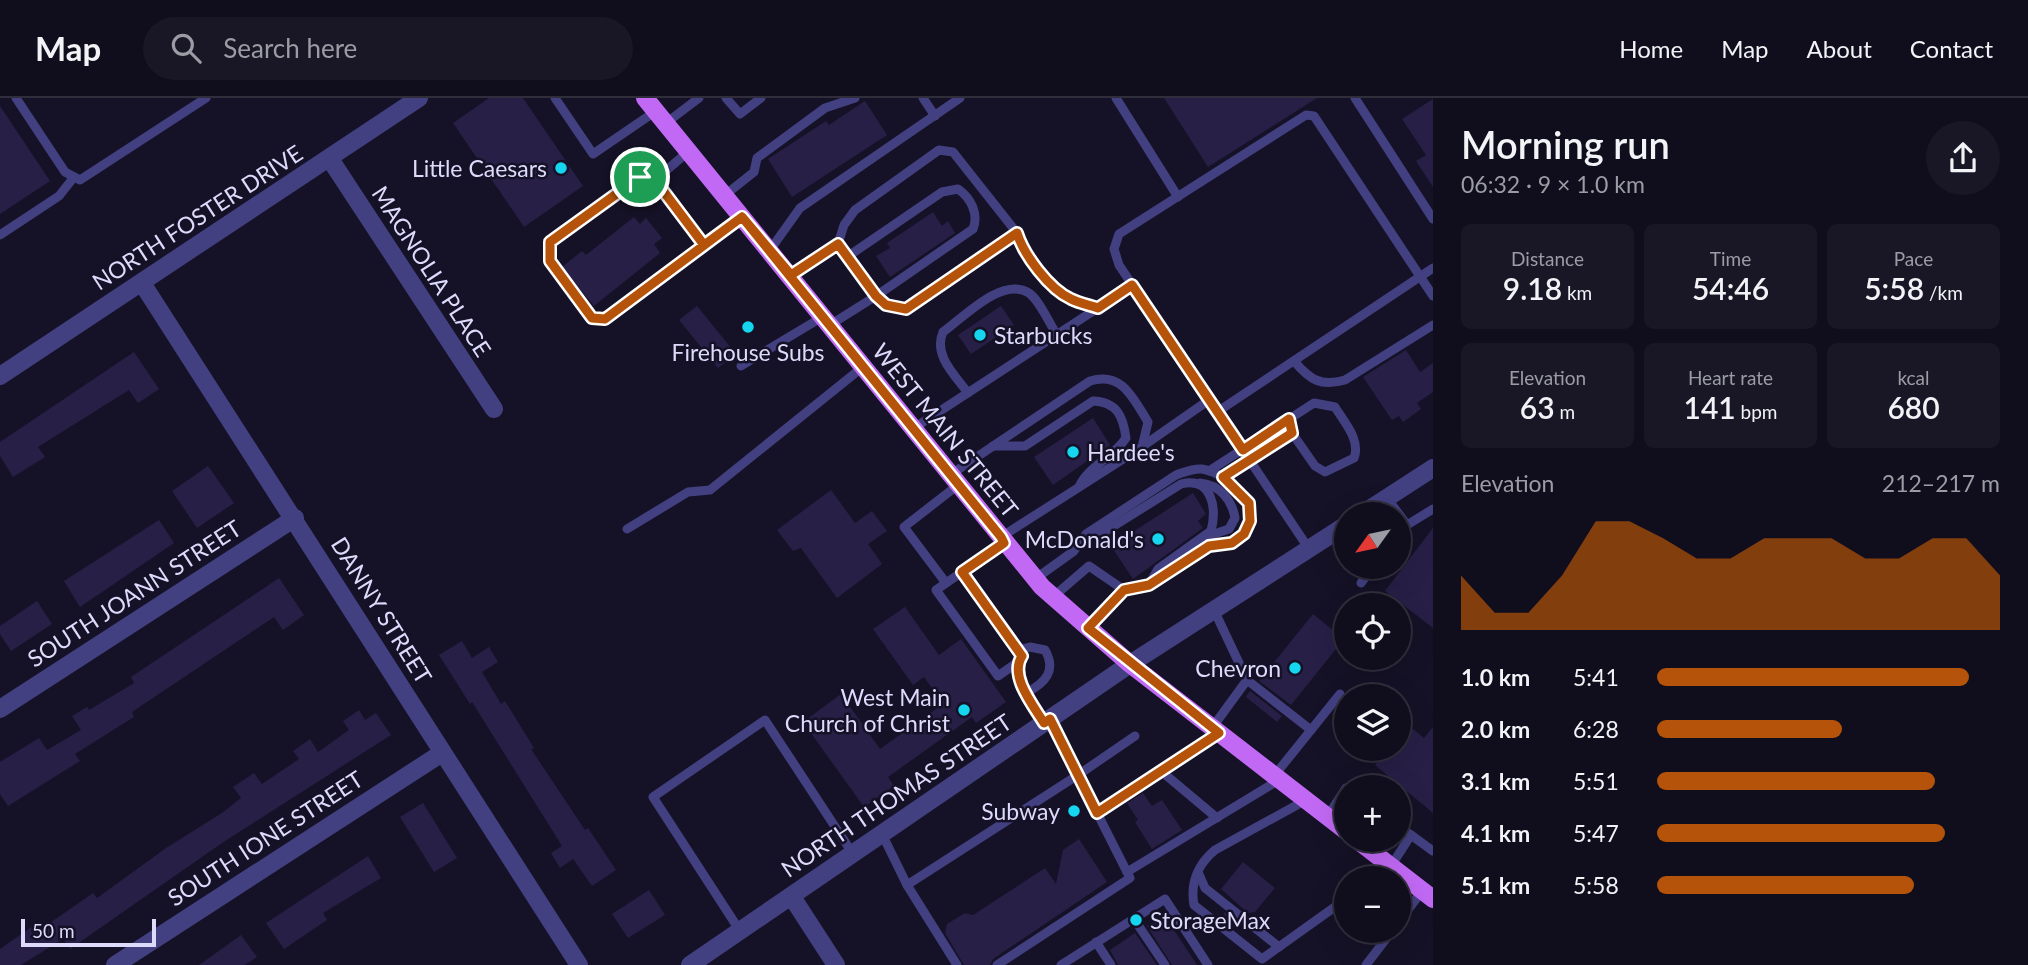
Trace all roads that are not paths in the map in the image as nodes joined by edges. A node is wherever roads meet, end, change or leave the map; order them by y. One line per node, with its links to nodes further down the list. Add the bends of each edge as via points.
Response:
1 (16, 98): 17 (lane, via 65,172)
2 (206, 98): 17 (lane, via 80,180)
3 (419, 98): 16 (street, NORTH FOSTER DRIVE)
4 (555, 98): 13 (lane, via 593,154)
5 (699, 98): 13 (lane)
6 (726, 98): 7 (lane, via 740,114)
7 (761, 98)
8 (855, 98): 19 (lane, via 825,108 757,158 754,172)
9 (923, 98): 14 (lane)
10 (1116, 98): 20 (lane)
11 (1355, 98): 22 (lane)
12 (954, 100): 14 (lane)
13 (656, 111): 15 (main road, WEST MAIN STREET)
14 (935, 116): 27 (lane, via 800,208)
15 (689, 152): 18 (lane); 19 (main road, WEST MAIN STREET)
16 (330, 159): 32 (street, NORTH FOSTER DRIVE); 46 (street, MAGNOLIA PLACE)
17 (74, 177): 24 (lane, via 60,196)
18 (655, 180): 26 (lane); 26 (lane, via 640,177 550,242 550,261 592,318 605,319)
19 (724, 195): 21 (main road, WEST MAIN STREET)
20 (1178, 197): 31 (lane, via 1306,115 1314,116); 33 (lane, via 1119,234 1114,249)
21 (742, 217): 26 (lane); 27 (main road, WEST MAIN STREET)
22 (1433, 219)
23 (1017, 233): 25 (lane, via 953,152 939,150 855,210); 34 (lane, via 906,309 886,305); 36 (lane, via 1052,285 1069,299)
24 (0, 235)
25 (838, 244): 28 (lane); 30 (lane)
26 (704, 245)
27 (770, 250): 30 (main road, WEST MAIN STREET)
28 (847, 257): 34 (lane); 34 (lane, via 942,192 958,189 965,194 976,221 973,229)
29 (1433, 268): 31 (lane)
30 (791, 275): 37 (main road, WEST MAIN STREET)
31 (1420, 277): 35 (lane); 40 (lane)
32 (142, 283): 43 (street, NORTH FOSTER DRIVE); 65 (street, DANNY STREET)
33 (1132, 285): 36 (lane); 45 (lane)
34 (876, 296): 37 (lane)
35 (1433, 296)
36 (1098, 308): 39 (lane)
37 (827, 321): 41 (lane); 42 (main road, WEST MAIN STREET)
38 (1433, 325): 40 (lane, via 1345,380 1328,385 1304,373)
39 (1057, 335): 44 (lane); 44 (lane, via 1031,294 1017,288 1001,290 943,332 939,342 940,353)
40 (1294, 361): 47 (lane)
41 (741, 366)
42 (864, 366): 49 (main road, WEST MAIN STREET); 67 (lane, via 710,490 688,492)
43 (0, 376)
44 (968, 393): 49 (lane)
45 (1209, 400): 47 (lane); 52 (lane)
46 (494, 409)
47 (1217, 412): 53 (lane)
48 (1289, 419): 50 (lane); 50 (lane, via 1314,403 1335,407 1357,450 1354,458 1325,472 1315,466); 53 (lane)
49 (914, 428): 58 (main road, WEST MAIN STREET)
50 (1292, 433): 54 (lane)
51 (993, 446): 52 (lane, via 1090,380 1103,377 1118,380 1148,422); 58 (lane); 60 (lane, via 1025,446 1093,401 1107,401 1118,410 1126,438 1119,449 1085,474)
52 (1142, 447): 60 (lane)
53 (1243, 450): 54 (lane); 55 (lane)
54 (1250, 460): 57 (lane); 72 (lane)
55 (1209, 471): 57 (lane); 69 (lane, via 1193,468 1176,475)
56 (1431, 474): 61 (street)
57 (1223, 477): 78 (lane, via 1249,503 1250,521 1244,534 1232,543 1209,546)
58 (954, 480): 71 (main road, WEST MAIN STREET); 76 (lane, via 904,527)
59 (1197, 483): 69 (lane, via 1181,484 1101,534); 70 (lane, via 1210,493 1213,505 1213,521); 70 (lane, via 1224,494 1236,518 1229,529)
60 (1078, 488): 71 (lane)
61 (1387, 498): 62 (street); 63 (lane)
62 (1381, 502)
63 (1390, 502)
64 (1433, 509): 66 (lane)
65 (295, 518): 89 (street, SOUTH JOANN STREET); 94 (street, DANNY STREET)
66 (1411, 523)
67 (627, 530)
68 (1334, 533): 72 (street, NORTH THOMAS STREET)
69 (1086, 534): 74 (lane, via 1074,551)
70 (1205, 537): 78 (lane, via 1158,569)
71 (1002, 540): 73 (lane); 74 (main road, WEST MAIN STREET)
72 (1309, 549): 81 (street, NORTH THOMAS STREET)
73 (962, 572): 76 (lane); 83 (lane)
74 (1035, 579): 80 (main road, WEST MAIN STREET)
75 (1364, 579): 77 (lane)
76 (946, 583): 84 (lane, via 936,590 998,676)
77 (1361, 583)
78 (1149, 585): 79 (lane)
79 (1124, 590): 80 (lane, via 1089,566); 82 (lane)
80 (1053, 597): 82 (main road, WEST MAIN STREET)
81 (1214, 610): 85 (street, NORTH THOMAS STREET); 86 (lane)
82 (1088, 628): 85 (main road, WEST MAIN STREET)
83 (1018, 650): 84 (lane, via 1022,656); 87 (lane, via 1045,650 1051,660 1043,684)
84 (1018, 662): 87 (lane)
85 (1130, 664): 90 (street, NORTH THOMAS STREET); 91 (main road, WEST MAIN STREET)
86 (1247, 680): 91 (lane); 92 (lane)
87 (1026, 693): 90 (lane)
88 (1334, 701): 92 (lane)
89 (0, 709)
90 (1047, 721): 96 (lane); 104 (street, NORTH THOMAS STREET)
91 (1215, 730): 95 (lane); 97 (main road, WEST MAIN STREET)
92 (1311, 730): 97 (lane)
93 (1135, 736): 96 (lane)
94 (442, 752): 123 (street, SOUTH IONE STREET); 124 (street, DANNY STREET)
95 (1161, 771): 100 (lane); 102 (lane)
96 (1078, 775): 100 (lane); 113 (lane)
97 (1277, 778): 98 (main road, WEST MAIN STREET); 102 (lane)
98 (1306, 800): 101 (main road, WEST MAIN STREET); 111 (lane, via 1215,850 1202,861)
99 (1334, 806): 101 (lane)
100 (1097, 813): 110 (lane)
101 (1327, 817): 103 (main road, WEST MAIN STREET)
102 (1217, 818): 110 (lane)
103 (1334, 822)
104 (882, 834): 108 (street, NORTH THOMAS STREET); 113 (lane)
105 (1412, 835): 106 (lane); 109 (lane)
106 (1433, 851)
107 (1373, 852): 109 (main road)
108 (853, 854): 115 (street, NORTH THOMAS STREET); 119 (lane, via 765,720 753,728 653,797)
109 (1391, 866)
110 (1127, 872): 128 (lane, via 1130,878)
111 (1198, 872): 122 (lane, via 1205,888); 122 (lane, via 1191,891 1201,912 1262,959)
112 (1411, 882): 114 (main road)
113 (907, 885): 127 (lane)
114 (1428, 895): 117 (lane)
115 (792, 897): 119 (street, NORTH THOMAS STREET); 126 (street)
116 (1334, 908): 122 (lane)
117 (1411, 911)
118 (1134, 919): 120 (lane); 131 (lane); 132 (lane, via 1165,899)
119 (740, 931): 125 (street, NORTH THOMAS STREET)
120 (1096, 942): 129 (lane); 130 (lane)
121 (1383, 943): 133 (lane)
122 (1279, 947)
123 (115, 965)
124 (579, 965)
125 (690, 965)
126 (836, 965)
127 (957, 965)
128 (997, 965)
129 (1060, 965)
130 (1111, 965)
131 (1165, 965)
132 (1208, 965)
133 (1366, 965)

